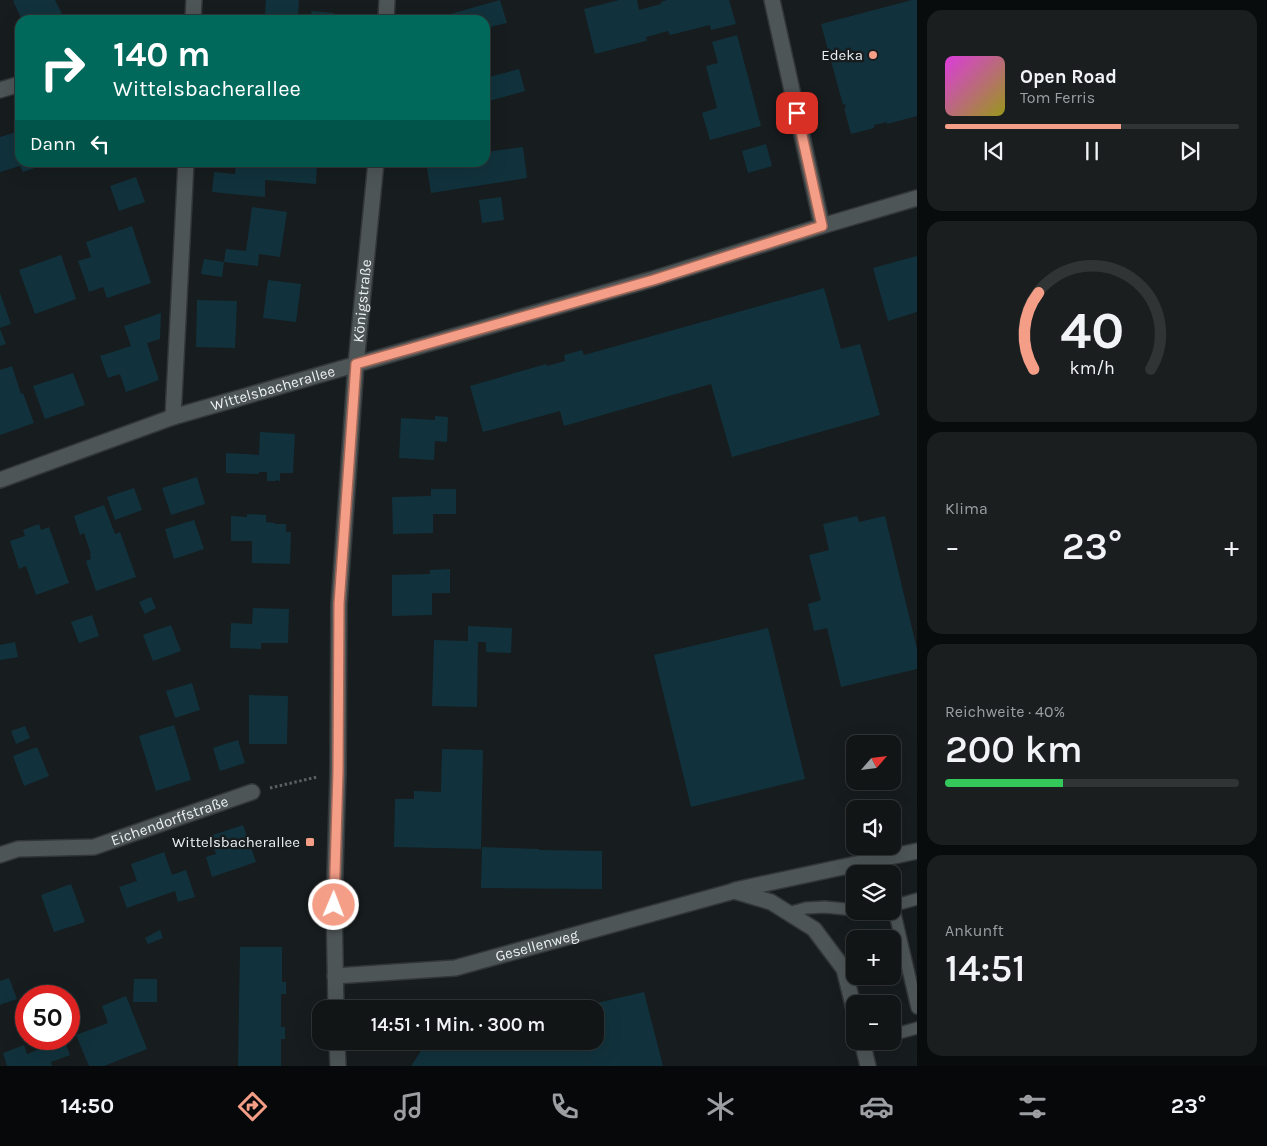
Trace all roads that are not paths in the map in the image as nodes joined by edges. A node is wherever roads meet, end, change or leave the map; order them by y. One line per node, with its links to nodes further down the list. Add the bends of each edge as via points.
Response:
1 (194, 0): 4 (street)
2 (387, 0): 5 (street)
3 (772, 0): 11 (street)
4 (193, 15)
5 (386, 15)
6 (15, 86): 7 (street)
7 (0, 90)
8 (186, 167): 13 (street)
9 (376, 167): 12 (street, Königstraße)
10 (917, 198): 11 (street, Wittelsbacherallee)
11 (822, 226): 12 (street, Wittelsbacherallee, via 653,280)
12 (356, 364): 13 (street, Wittelsbacherallee); 24 (street, Königstraße, via 339,604)
13 (173, 417): 14 (street, Wittelsbacherallee)
14 (0, 480)
15 (252, 792): 17 (street, Eichendorffstraße, via 94,846 18,849)
16 (917, 851): 18 (street, Gesellenweg)
17 (0, 855)
18 (734, 890): 22 (street, via 771,902); 24 (street, Gesellenweg, via 455,968)
19 (917, 899): 20 (lane)
20 (901, 904)
21 (846, 909): 22 (lane, via 806,908)
22 (788, 913): 25 (street, via 814,929 844,969)
23 (896, 920): 27 (lane)
24 (335, 976): 26 (street, Königstraße)
25 (850, 995)
26 (336, 1000)
27 (917, 1008)
28 (917, 1028): 29 (lane)
29 (901, 1032)
30 (337, 1050): 32 (street)
31 (865, 1050): 33 (street)
32 (338, 1066)
33 (868, 1066)

